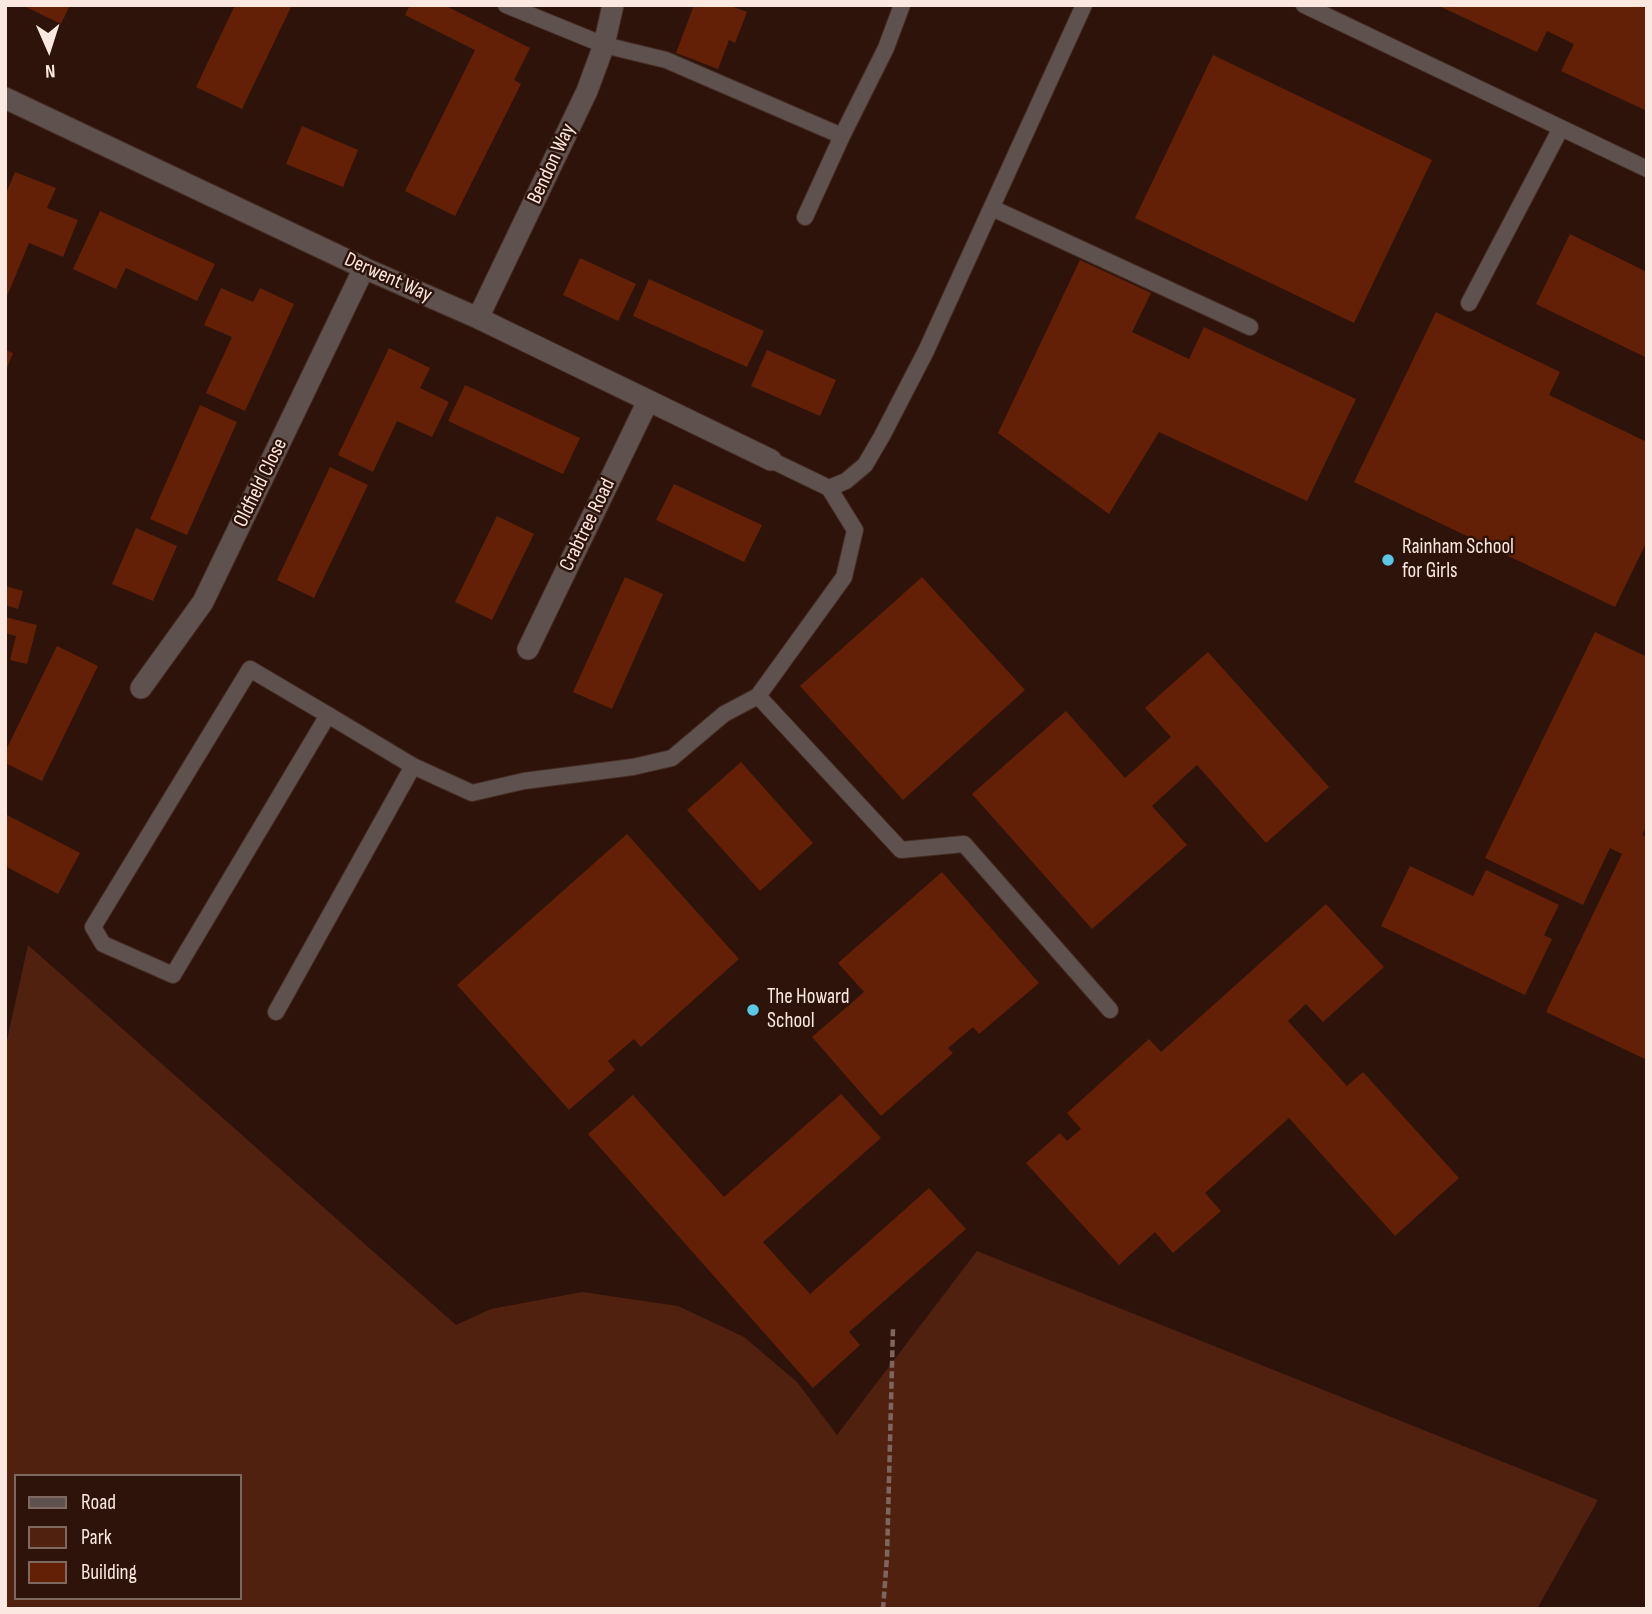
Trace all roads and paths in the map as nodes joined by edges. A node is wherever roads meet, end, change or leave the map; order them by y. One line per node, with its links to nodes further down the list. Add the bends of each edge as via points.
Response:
1 (506, 5): 6 (lane)
2 (612, 5): 6 (street, Bendon Way)
3 (902, 5): 9 (lane)
4 (1084, 5): 11 (lane)
5 (1304, 5): 8 (lane)
6 (604, 45): 9 (lane, via 666,60); 15 (street, Bendon Way, via 587,91)
7 (5, 98): 13 (street, Derwent Way)
8 (1562, 128): 10 (lane); 14 (lane)
9 (842, 136): 12 (lane)
10 (1647, 169)
11 (992, 208): 16 (lane); 19 (lane, via 866,466)
12 (805, 216)
13 (364, 268): 15 (street, Derwent Way); 21 (street, Oldfield Close, via 203,602)
14 (1469, 303)
15 (478, 318): 17 (street, Derwent Way)
16 (1250, 327)
17 (648, 401): 18 (street, Derwent Way); 20 (street, Crabtree Road)
18 (771, 460): 19 (lane)
19 (829, 488): 22 (lane, via 855,530 844,577)
20 (527, 649)
21 (141, 688)
22 (758, 696): 24 (lane, via 724,714 672,758 633,767 524,781 472,793); 25 (lane, via 901,850 964,844)
23 (328, 715): 23 (lane, via 250,669 93,927 103,944 173,975); 24 (lane)
24 (413, 766): 26 (lane)
25 (1110, 1010)
26 (276, 1012)
27 (893, 1327): 28 (path)
28 (883, 1609)

